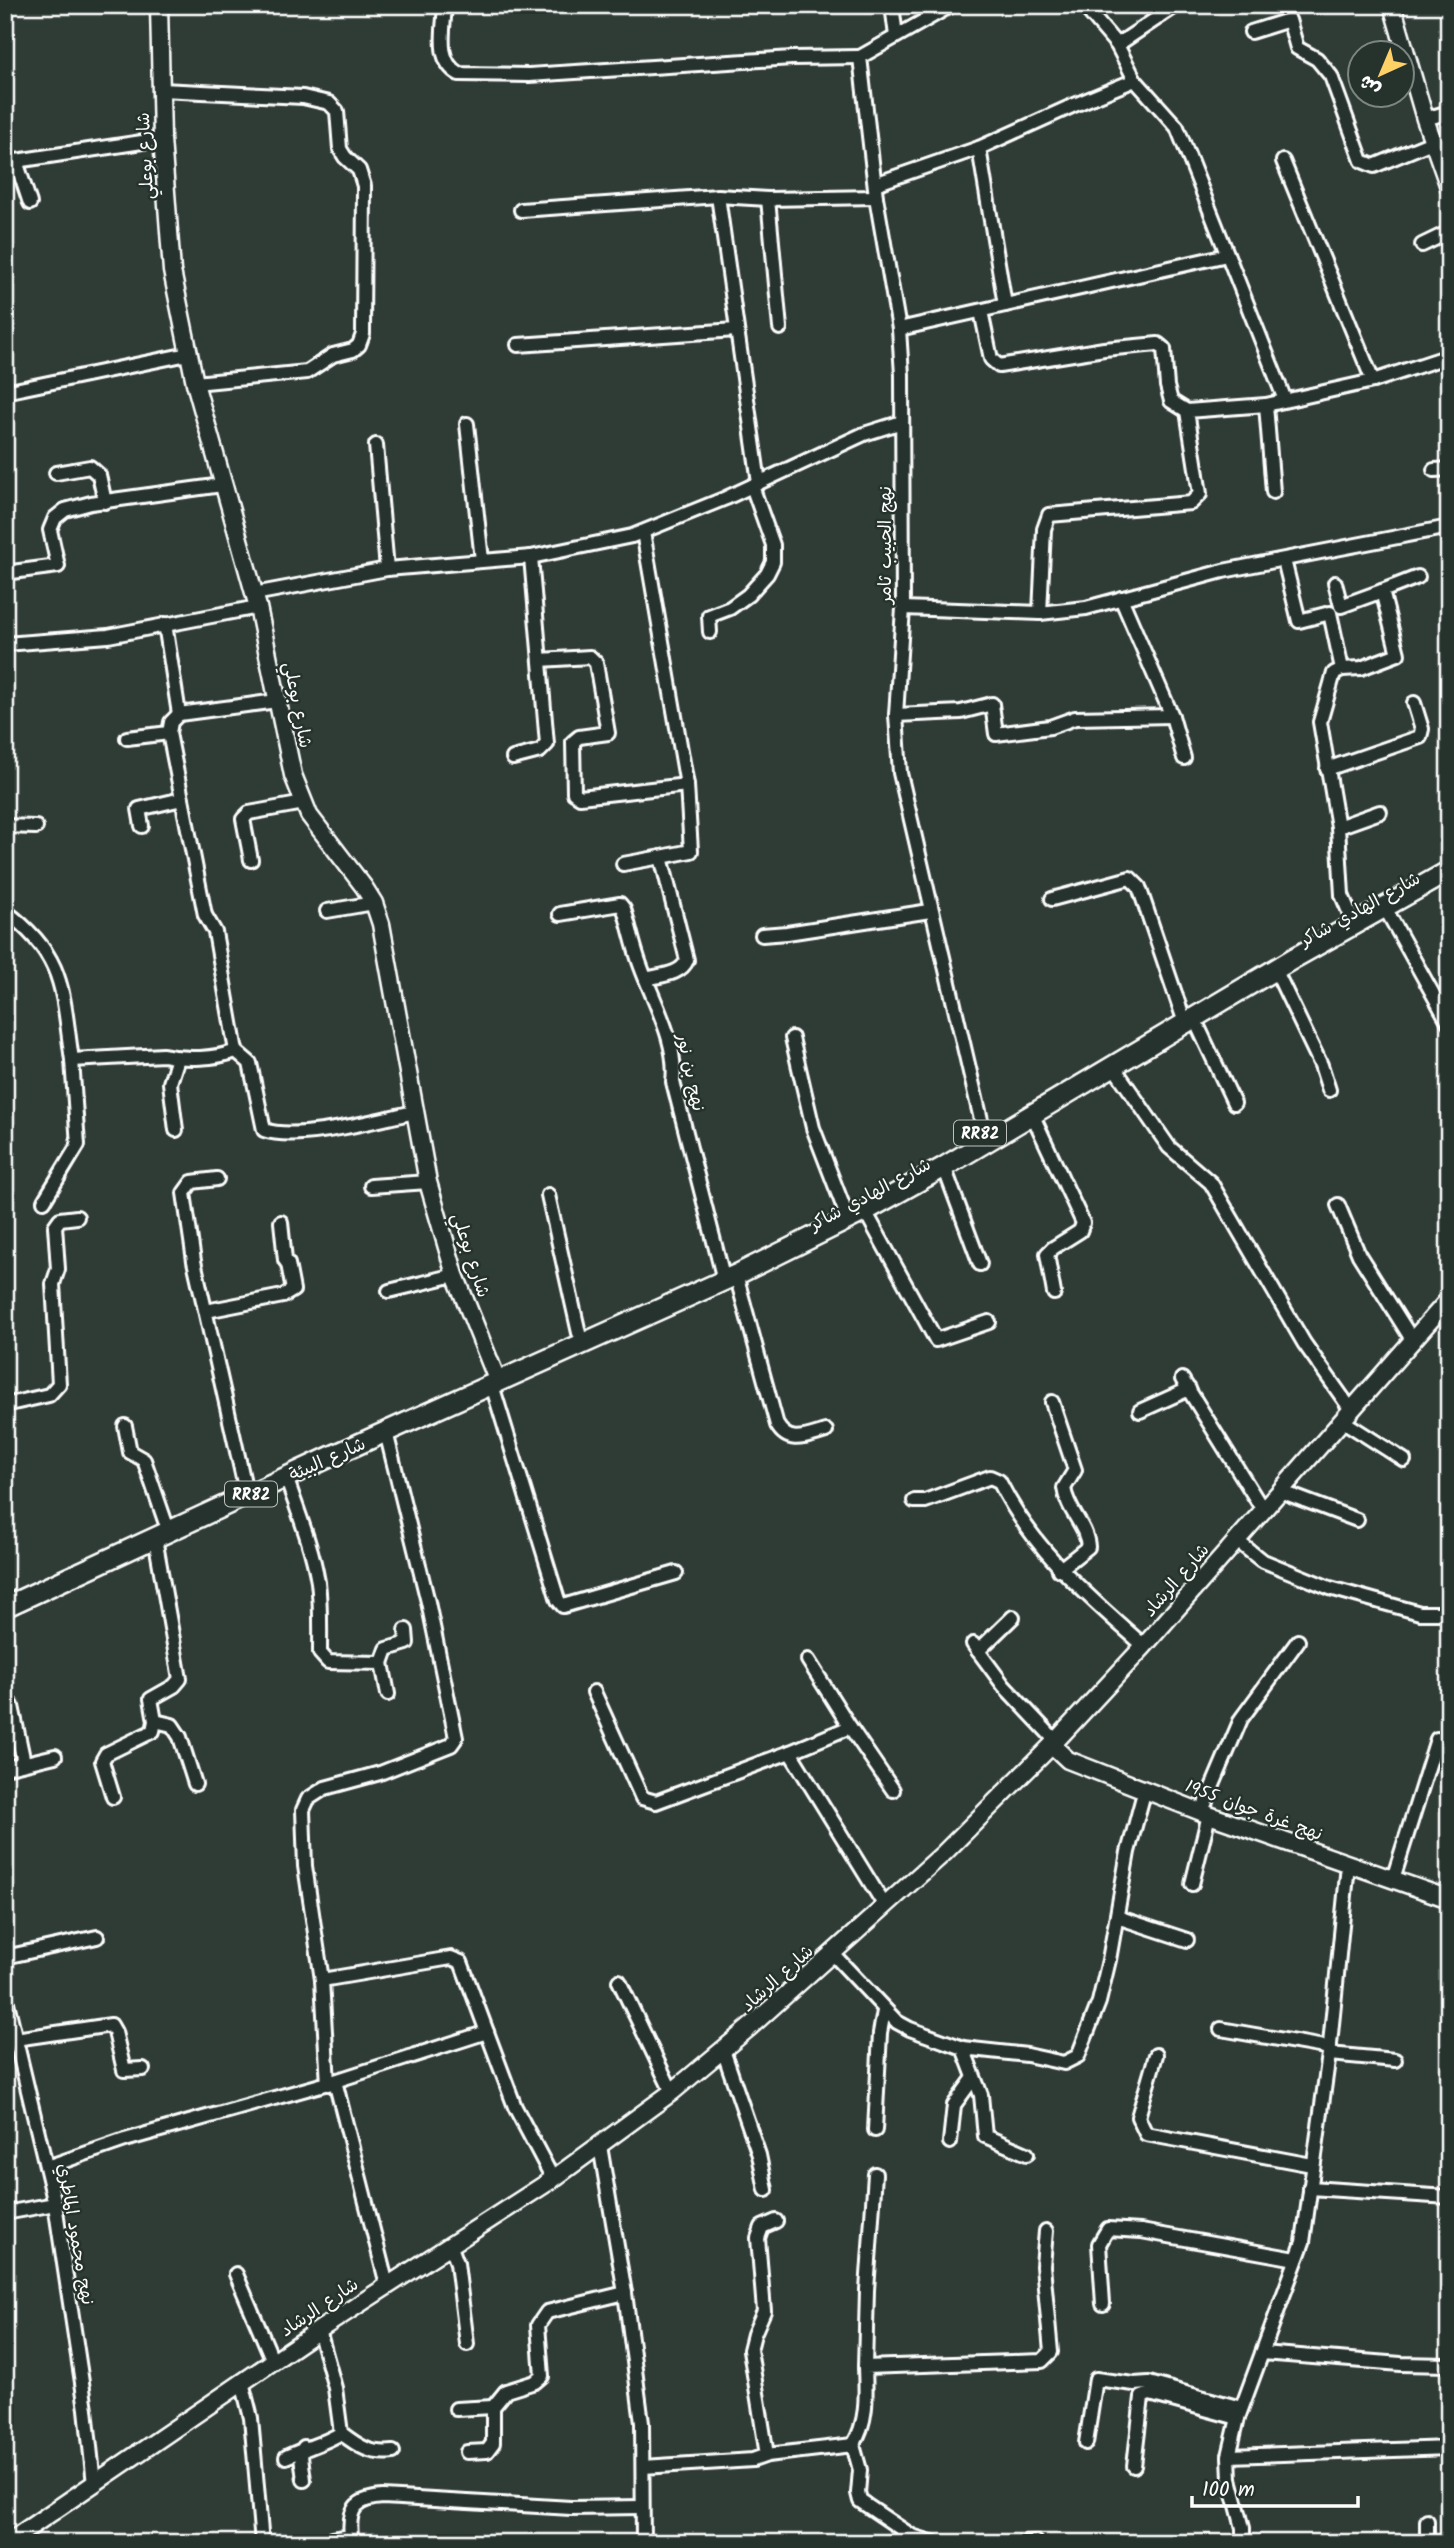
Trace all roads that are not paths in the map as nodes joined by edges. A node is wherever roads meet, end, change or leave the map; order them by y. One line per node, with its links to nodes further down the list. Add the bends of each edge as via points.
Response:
1 (159, 5): 13 (street, شارع بوعلي)
2 (445, 5): 11 (street, via 445,61 459,74 542,74)
3 (892, 5): 9 (street)
4 (952, 5): 9 (street)
5 (1083, 5): 10 (street)
6 (1177, 5): 10 (street)
7 (1392, 5): 15 (street)
8 (1251, 32): 17 (street, via 1289,20 1297,48 1317,59 1331,76 1362,161 1374,166)
9 (896, 36): 11 (street)
10 (1117, 45): 12 (street)
11 (860, 57): 21 (street, نهج الحبيب ثامر)
12 (1135, 80): 18 (street); 28 (street, via 1177,127)
13 (161, 90): 16 (street, شارع بوعلي); 38 (street, via 303,97 329,103 337,111 341,149 359,170 364,186 363,334 359,345 307,372)
14 (1449, 112): 15 (street)
15 (1424, 119): 17 (street)
16 (162, 139): 24 (street, via 16,161); 35 (street, شارع بوعلي, via 172,271)
17 (1432, 142): 20 (street)
18 (979, 148): 21 (street); 29 (street)
19 (1283, 161): 37 (street)
20 (1449, 187)
21 (875, 191): 23 (street); 32 (street, نهج الحبيب ثامر)
22 (718, 196): 23 (street); 25 (street); 33 (street)
23 (768, 199): 31 (street)
24 (30, 203)
25 (521, 210)
26 (1449, 232): 27 (street)
27 (1422, 245)
28 (1227, 255): 29 (street); 40 (street)
29 (1005, 305): 30 (street)
30 (981, 311): 32 (street); 42 (street, via 991,359 999,366 1158,344 1164,349 1171,401)
31 (780, 328)
32 (900, 329): 43 (street, نهج الحبيب ثامر)
33 (736, 330): 34 (street); 49 (street)
34 (518, 345)
35 (188, 354): 38 (street, شارع بوعلي); 39 (street)
36 (1449, 356): 37 (street)
37 (1373, 381): 40 (street)
38 (195, 383): 50 (street, شارع بوعلي)
39 (5, 392)
40 (1285, 400): 41 (street)
41 (1265, 405): 42 (street); 51 (street)
42 (1187, 411): 66 (street, via 1200,494 1191,503 1049,515 1044,528)
43 (902, 422): 49 (street, via 864,434); 65 (street, نهج الحبيب ثامر)
44 (467, 425): 56 (street)
45 (376, 445): 58 (street)
46 (1449, 469): 47 (street)
47 (1434, 470)
48 (56, 473): 52 (street, via 90,467 99,475)
49 (756, 484): 54 (street); 68 (street, via 774,545 773,562 748,595 709,616)
50 (222, 485): 52 (street); 64 (street, شارع بوعلي)
51 (1273, 492)
52 (105, 502): 59 (street, via 65,510 55,518 50,530 58,566)
53 (1449, 527): 57 (street)
54 (643, 532): 55 (street); 82 (street)
55 (531, 557): 56 (street); 70 (street)
56 (482, 560): 58 (street)
57 (1284, 560): 63 (street, via 1177,581); 71 (street, via 1299,621 1330,613)
58 (387, 569): 64 (street)
59 (12, 572)
60 (1418, 578): 62 (street)
61 (1335, 583): 62 (street, via 1341,606)
62 (1382, 591): 71 (street, via 1398,654 1361,668)
63 (1121, 598): 66 (street); 76 (street)
64 (256, 601): 67 (street); 72 (street, شارع بوعلي)
65 (903, 608): 66 (street); 75 (street, نهج الحبيب ثامر)
66 (1040, 613)
67 (165, 624): 69 (street, via 108,635); 74 (street)
68 (710, 632)
69 (5, 644)
70 (540, 660): 79 (street, via 547,744 540,751); 82 (street, via 590,657 596,663 608,733 573,742 574,793 580,797)
71 (1342, 669): 81 (street, via 1334,673 1320,722)
72 (277, 701): 74 (street); 84 (street, شارع بوعلي)
73 (1414, 703): 81 (street, via 1420,737)
74 (179, 714): 77 (street)
75 (896, 715): 76 (street, via 961,712 992,704 996,734 1050,727 1075,718); 100 (street, نهج الحبيب ثامر, via 900,774)
76 (1172, 716): 80 (street)
77 (169, 733): 78 (street); 83 (street)
78 (127, 738)
79 (513, 758)
80 (1184, 758)
81 (1327, 769): 89 (street)
82 (687, 785): 90 (street, via 691,850)
83 (182, 799): 87 (street, via 139,809); 111 (street, via 205,915 215,932)
84 (304, 803): 91 (street, via 249,813 243,819); 96 (street, شارع بوعلي)
85 (1380, 812): 89 (street)
86 (5, 826): 88 (street)
87 (142, 826)
88 (36, 827)
89 (1338, 827): 102 (street, via 1342,895)
90 (661, 857): 93 (street); 106 (street, via 687,960 679,971)
91 (251, 860)
92 (1449, 860): 102 (main road, شارع الهادي شاكر / RR82)
93 (623, 864)
94 (1449, 871): 97 (main road, شارع الهادي شاكر / RR82)
95 (1052, 899): 108 (street, via 1130,878 1139,887)
96 (373, 903): 99 (street); 117 (street, شارع بوعلي, via 381,924)
97 (1384, 906): 102 (main road, شارع الهادي شاكر / RR82); 109 (street)
98 (5, 911): 113 (street, via 44,947 56,968)
99 (327, 911)
100 (930, 911): 103 (street); 120 (street, نهج الحبيب ثامر)
101 (560, 914): 106 (street, نهج بن نور, via 620,904)
102 (1351, 920): 104 (main road, شارع الهادي شاكر / RR82)
103 (762, 935)
104 (1293, 952): 105 (main road, شارع الهادي شاكر / RR82); 107 (main road, شارع الهادي شاكر / RR82)
105 (1275, 969): 107 (main road, شارع الهادي شاكر / RR82); 115 (street)
106 (646, 979): 133 (street, نهج بن نور, via 675,1065 673,1082)
107 (1230, 990): 108 (main road, شارع الهادي شاكر / RR82)
108 (1188, 1016): 114 (main road, شارع الهادي شاكر / RR82); 116 (street); 120 (main road, شارع الهادي شاكر / RR82)
109 (1449, 1023)
110 (792, 1038): 128 (street, via 813,1128)
111 (236, 1051): 112 (street); 117 (street, via 250,1063 264,1130 277,1135)
112 (178, 1058): 113 (street); 119 (street, via 170,1083)
113 (72, 1060): 126 (street, via 78,1145)
114 (1113, 1066): 118 (main road, شارع الهادي شاكر / RR82); 145 (street, via 1169,1146 1211,1183)
115 (1329, 1090)
116 (1234, 1103)
117 (415, 1112): 123 (street, شارع بوعلي)
118 (1032, 1115): 120 (main road, شارع الهادي شاكر / RR82); 135 (street, via 1083,1223 1080,1231 1047,1254)
119 (176, 1130)
120 (984, 1137): 121 (main road, شارع الهادي شاكر / RR82); 128 (main road, شارع الهادي شاكر / RR82)
121 (944, 1167): 128 (main road, شارع الهادي شاكر / RR82); 131 (street)
122 (217, 1179): 137 (street, via 192,1182 184,1193)
123 (428, 1182): 124 (street); 132 (street, شارع بوعلي)
124 (371, 1186)
125 (548, 1195): 139 (street)
126 (44, 1201)
127 (1338, 1205): 140 (street, via 1359,1255)
128 (857, 1208): 133 (main road, شارع الهادي شاكر / RR82); 138 (street, via 936,1340)
129 (77, 1217): 142 (street, via 60,1219 55,1226 59,1384 49,1395)
130 (281, 1222): 137 (street, via 293,1290)
131 (980, 1264)
132 (455, 1275): 134 (street); 141 (street, شارع بوعلي)
133 (727, 1275): 139 (main road, شارع الهادي شاكر / RR82); 141 (main road, شارع الهادي شاكر / RR82); 147 (street, نهج بن نور, via 777,1425 788,1438)
134 (389, 1292)
135 (1054, 1293)
136 (1449, 1299): 140 (street, شارع الرشاد)
137 (206, 1311): 152 (street)
138 (989, 1322)
139 (579, 1333): 141 (main road, شارع الهادي شاكر / RR82)
140 (1413, 1341): 145 (street, شارع الرشاد)
141 (494, 1379): 148 (main road, شارع البيئة / RR82); 149 (main road, شارع البيئة / RR82); 161 (street, via 536,1534 563,1606)
142 (6, 1402)
143 (1052, 1402): 160 (street, via 1075,1470 1064,1489 1066,1501 1087,1536 1088,1547)
144 (1140, 1411): 155 (street, via 1186,1384)
145 (1348, 1416): 150 (street); 153 (street, شارع الرشاد)
146 (125, 1426): 157 (street, via 130,1452 144,1460)
147 (826, 1431)
148 (386, 1432): 149 (main road, شارع البيئة / RR82); 197 (street, via 456,1738 451,1745 380,1773 325,1788 308,1799 303,1810 305,1866)
149 (331, 1451): 151 (main road, شارع البيئة / RR82); 152 (main road, شارع البيئة / RR82)
150 (1404, 1460)
151 (286, 1477): 152 (main road, شارع البيئة / RR82); 170 (street, via 318,1583 320,1654 328,1662)
152 (245, 1491): 157 (main road, شارع البيئة / RR82); 158 (main road, شارع البيئة / RR82)
153 (1280, 1491): 155 (street, شارع الرشاد); 156 (street)
154 (914, 1501): 160 (street, via 990,1477 999,1482)
155 (1263, 1510): 159 (street, شارع الرشاد)
156 (1357, 1520)
157 (165, 1521): 162 (main road, شارع البيئة / RR82)
158 (155, 1538): 163 (main road, شارع البيئة / RR82); 174 (street, via 180,1679 151,1699)
159 (1236, 1540): 164 (street, via 1261,1560 1330,1588 1420,1612); 168 (street, شارع الرشاد)
160 (1059, 1570): 168 (street)
161 (676, 1573)
162 (5, 1593)
163 (5, 1606)
164 (1449, 1613)
165 (1013, 1617): 177 (street, via 975,1647)
166 (406, 1630): 170 (street, via 407,1643 387,1649)
167 (1298, 1642): 186 (street, via 1241,1719)
168 (1144, 1646): 177 (street, شارع الرشاد)
169 (808, 1660): 175 (street)
170 (382, 1663): 172 (street)
171 (594, 1692): 178 (street, via 642,1798 656,1802)
172 (387, 1694)
173 (5, 1698): 180 (street, via 12,1706)
174 (155, 1721): 182 (street, via 172,1725 180,1737); 185 (street, via 153,1731 106,1754 102,1761)
175 (850, 1727): 178 (street); 184 (street)
176 (1437, 1739): 188 (street)
177 (1054, 1743): 183 (street, نهج غرة جوان 1955, via 1068,1760); 191 (street, شارع الرشاد)
178 (790, 1752): 191 (street)
179 (55, 1756): 180 (street)
180 (21, 1763): 181 (street)
181 (5, 1768)
182 (195, 1784)
183 (1145, 1789): 186 (street, نهج غرة جوان 1955); 192 (street)
184 (893, 1790)
185 (113, 1797)
186 (1205, 1813): 187 (street, نهج غرة جوان 1955); 189 (street)
187 (1348, 1865): 188 (street, نهج غرة جوان 1955); 206 (street)
188 (1393, 1879): 190 (street, نهج غرة جوان 1955)
189 (1192, 1884)
190 (1449, 1899)
191 (886, 1906): 195 (street, شارع الرشاد)
192 (1117, 1917): 194 (street); 204 (street, via 1099,2001 1078,2056 1064,2063)
193 (97, 1937): 196 (street)
194 (1187, 1940)
195 (833, 1954): 200 (street); 205 (street, شارع الرشاد)
196 (5, 1957)
197 (322, 1980): 202 (street, via 451,1958 461,1962); 211 (street)
198 (619, 1981): 212 (street)
199 (5, 1994): 203 (street, نهج محمود الماطري)
200 (884, 2011): 204 (street, via 910,2029); 213 (street)
201 (1221, 2029): 206 (street)
202 (487, 2032): 211 (street); 220 (street, via 515,2107)
203 (15, 2039): 209 (street, via 111,2025 124,2070); 218 (street, نهج محمود الماطري)
204 (963, 2048): 210 (street)
205 (723, 2050): 212 (street, شارع الرشاد); 222 (street, via 759,2155)
206 (1329, 2051): 208 (street); 217 (street)
207 (1156, 2055): 217 (street, via 1138,2117 1146,2134)
208 (1395, 2060)
209 (143, 2069)
210 (973, 2079): 214 (street, via 954,2105); 216 (street, via 981,2095 985,2136)
211 (332, 2082): 218 (street, via 125,2140); 231 (street)
212 (672, 2092): 215 (street, شارع الرشاد)
213 (875, 2130)
214 (950, 2142)
215 (600, 2146): 220 (street, شارع الرشاد); 232 (street)
216 (1027, 2154)
217 (1312, 2165): 221 (street)
218 (47, 2167): 224 (street, نهج محمود الماطري)
219 (875, 2174): 239 (street)
220 (553, 2179): 228 (street, شارع الرشاد)
221 (1310, 2188): 223 (street); 229 (street, via 1303,2242)
222 (766, 2190)
223 (1449, 2197)
224 (55, 2204): 225 (street); 257 (street, نهج محمود الماطري)
225 (5, 2213)
226 (776, 2221): 251 (street, via 762,2227 758,2238 764,2311 750,2350)
227 (1046, 2231): 239 (street, via 1043,2266 1051,2352 1042,2361)
228 (450, 2244): 231 (street, شارع الرشاد); 235 (street, via 457,2263)
229 (1296, 2259): 233 (street, via 1108,2229 1099,2244); 236 (street)
230 (236, 2274): 237 (street)
231 (387, 2285): 234 (street, شارع الرشاد)
232 (625, 2293): 241 (street, via 547,2312 538,2325 542,2376 506,2391); 255 (street, via 642,2423)
233 (1102, 2304)
234 (319, 2330): 237 (street, شارع الرشاد); 244 (street, via 335,2388)
235 (467, 2344)
236 (1262, 2353): 238 (street); 243 (street)
237 (273, 2361): 240 (street, شارع الرشاد)
238 (1449, 2365)
239 (865, 2367): 246 (street, via 864,2426)
240 (242, 2382): 257 (street, شارع الرشاد); 263 (street, via 251,2418)
241 (492, 2407): 242 (street); 250 (street, via 493,2443 487,2451)
242 (456, 2409)
243 (1240, 2413): 245 (street, via 1149,2383 1096,2378); 252 (street); 254 (street, via 1142,2397)
244 (341, 2433): 247 (street); 249 (street, via 365,2450)
245 (1086, 2443)
246 (853, 2445): 251 (street); 260 (street, via 860,2470 860,2501)
247 (304, 2447): 253 (street); 256 (street)
248 (1449, 2448): 252 (street)
249 (393, 2452)
250 (467, 2452)
251 (767, 2455): 255 (street, via 753,2460)
252 (1229, 2456): 269 (street)
253 (286, 2458)
254 (1134, 2466)
255 (643, 2467): 258 (street)
256 (304, 2480)
257 (94, 2484): 262 (street, شارع الرشاد)
258 (642, 2507): 264 (street, via 366,2498 349,2519 351,2536 332,2539); 265 (street)
259 (1427, 2521): 270 (street)
260 (896, 2526): 266 (street); 267 (street)
261 (1035, 2542): 268 (street)
262 (7, 2543)
263 (262, 2543)
264 (332, 2543)
265 (643, 2543)
266 (897, 2543)
267 (935, 2543)
268 (1022, 2543)
269 (1243, 2543)
270 (1427, 2543)

